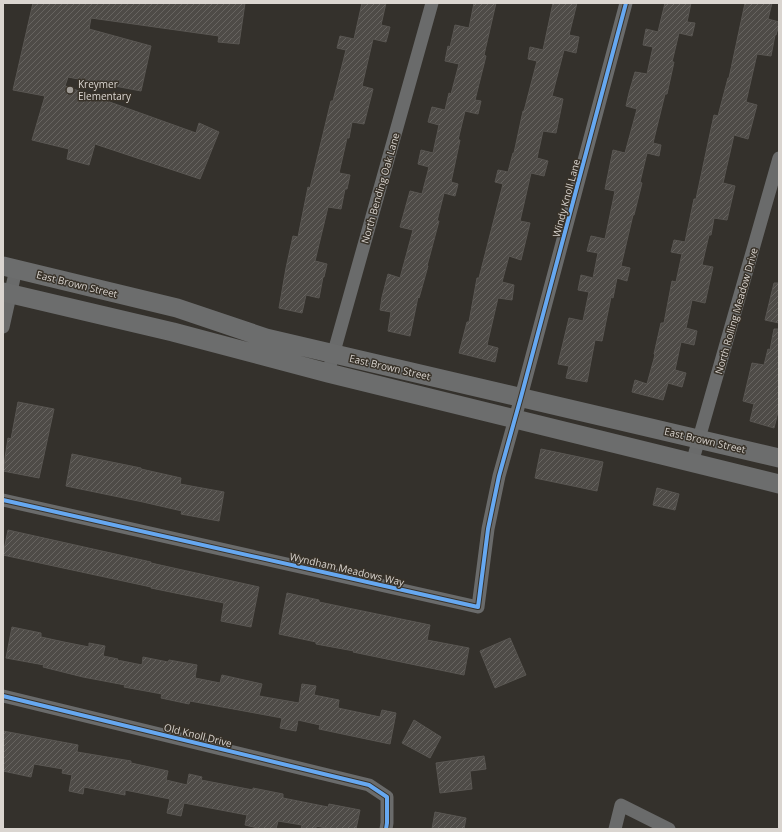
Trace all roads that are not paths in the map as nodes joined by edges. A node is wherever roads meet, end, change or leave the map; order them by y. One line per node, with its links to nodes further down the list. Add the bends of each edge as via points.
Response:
1 (432, 3): 7 (street, North Bending Oak Lane)
2 (626, 3): 9 (street, Windy Knoll Lane)
3 (779, 158): 11 (street, North Rolling Meadow Drive)
4 (10, 268): 5 (street); 7 (main road, East Brown Street, via 177,308 266,338)
5 (7, 293): 6 (street); 8 (main road, East Brown Street, via 173,332)
6 (3, 327)
7 (333, 353): 8 (street, North Bending Oak Lane); 9 (main road, East Brown Street)
8 (328, 373): 10 (main road, East Brown Street)
9 (521, 397): 10 (street, Wyndham Meadows Way); 11 (main road, East Brown Street)
10 (515, 419): 13 (main road, East Brown Street); 15 (street, Wyndham Meadows Way, via 499,476 488,530 478,607)
11 (700, 439): 12 (main road, East Brown Street); 13 (street, North Rolling Meadow Drive)
12 (779, 458)
13 (692, 463): 14 (main road, East Brown Street)
14 (779, 484)
15 (3, 500)
16 (3, 696): 17 (street, Old Knoll Drive, via 369,785 387,797)
17 (386, 829)
18 (615, 829): 19 (street, via 621,805)
19 (669, 829)

